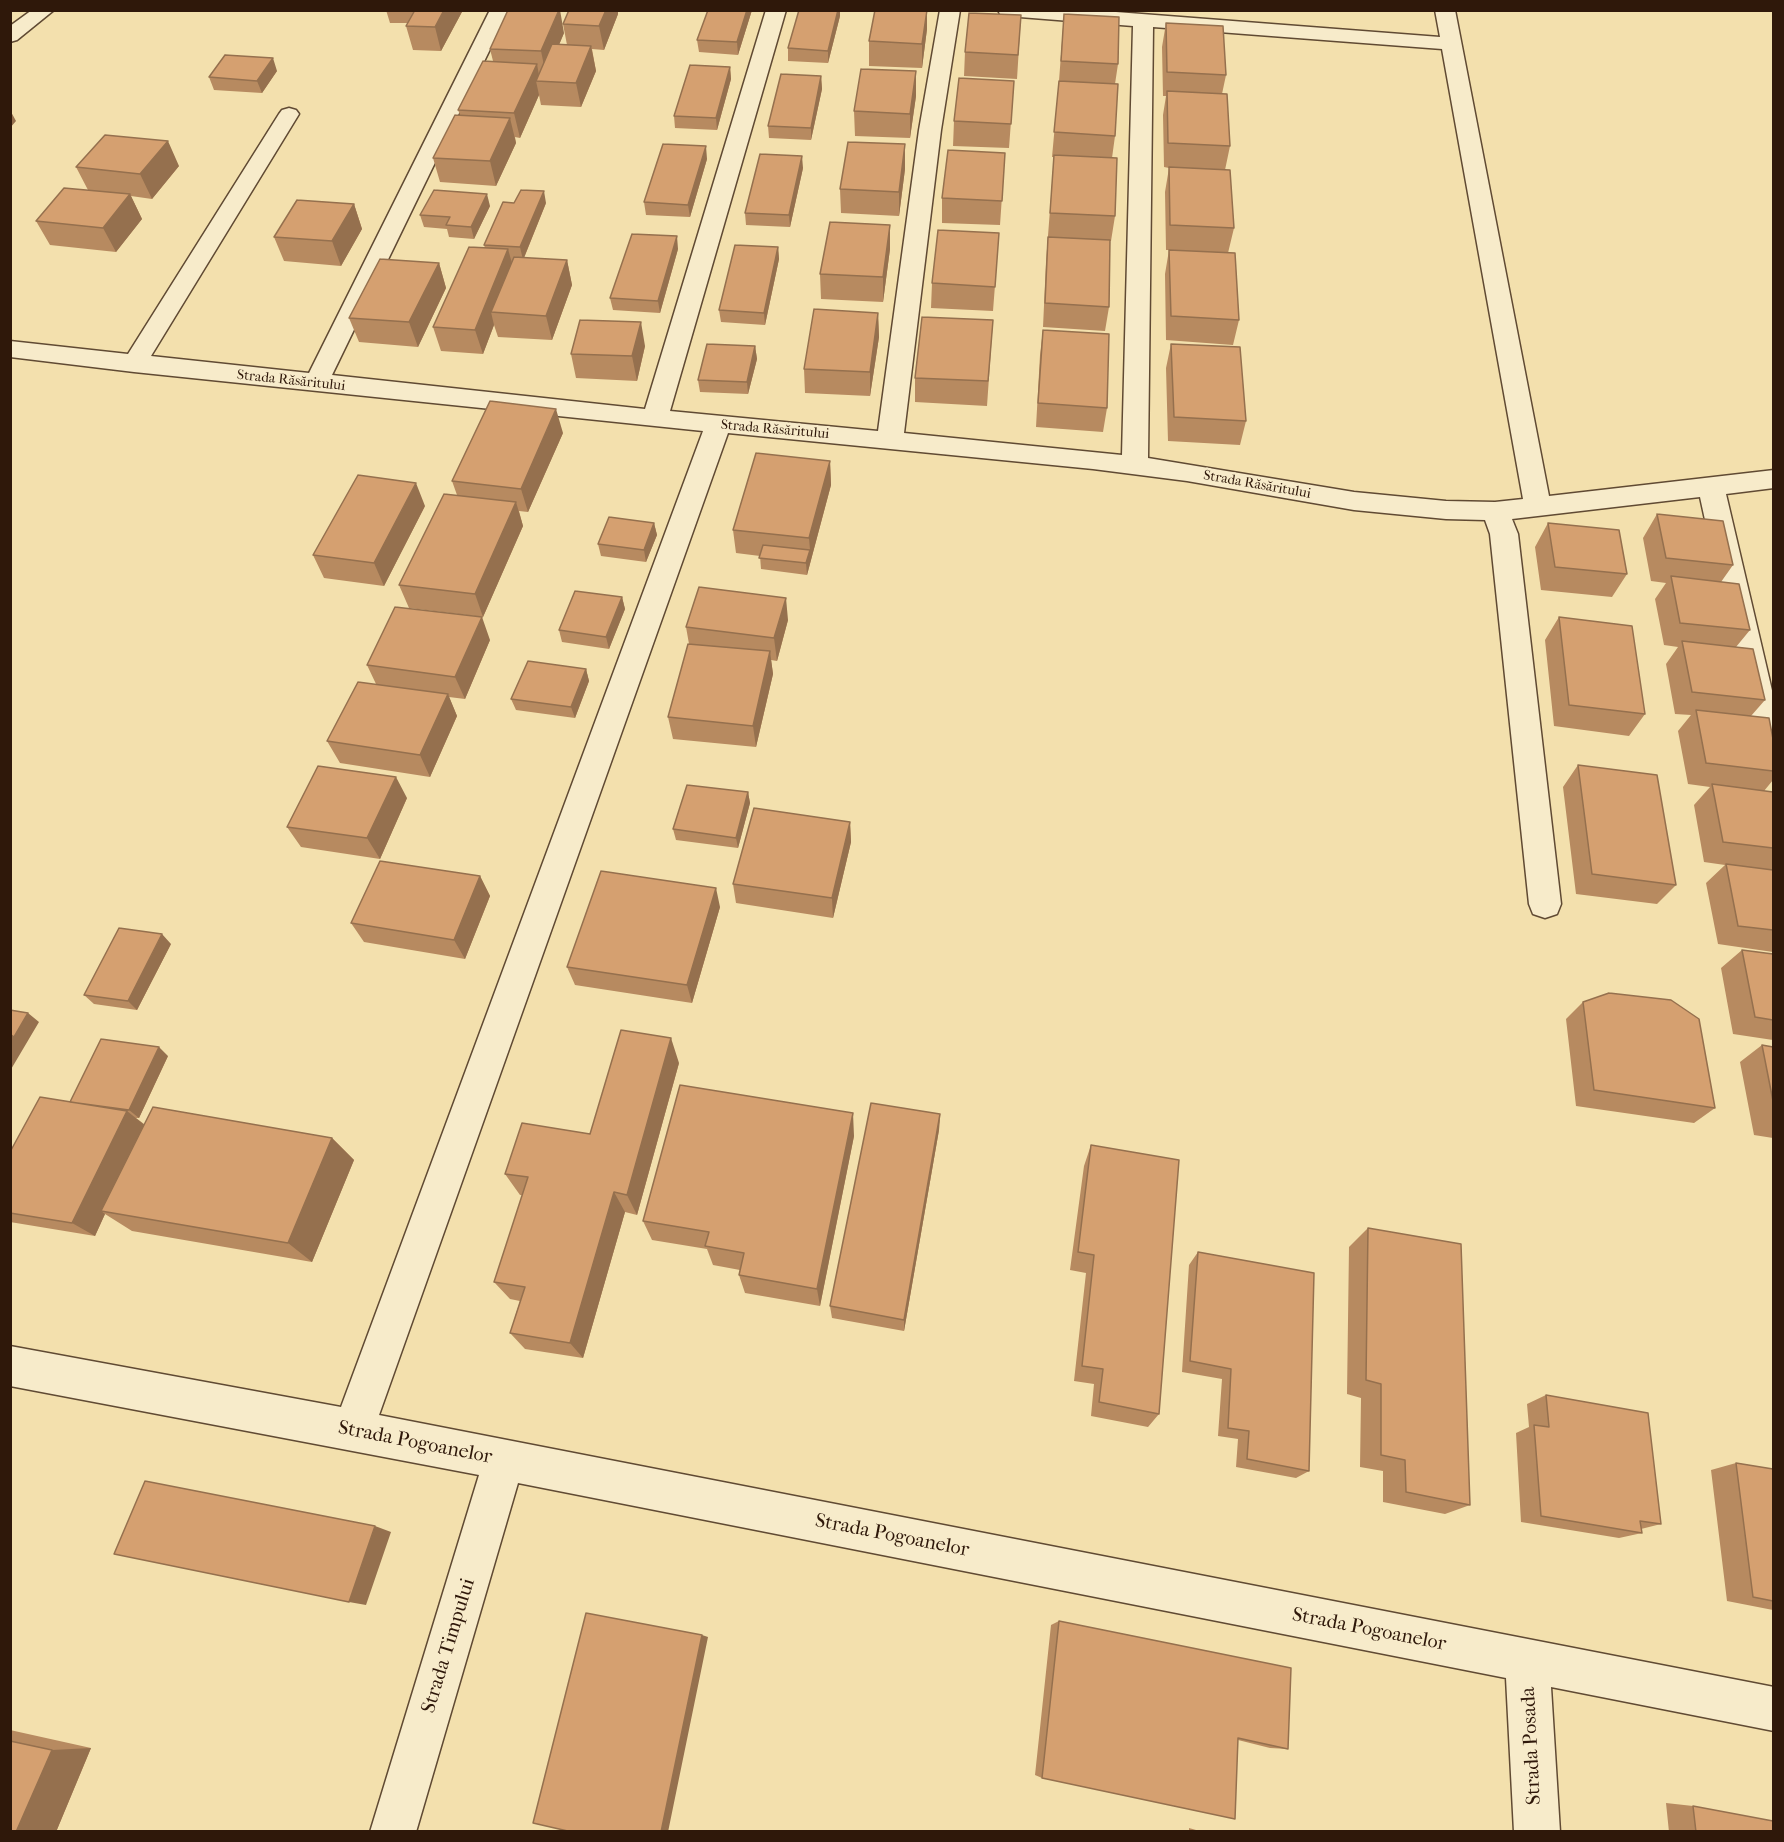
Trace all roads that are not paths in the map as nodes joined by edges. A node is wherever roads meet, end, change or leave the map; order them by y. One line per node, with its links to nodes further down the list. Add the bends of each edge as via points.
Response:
1 (45, 10): 8 (street)
2 (500, 10): 13 (street)
3 (776, 10): 14 (street)
4 (950, 10): 16 (street, via 930,130)
5 (1007, 10): 7 (street)
6 (1445, 10): 9 (street)
7 (1143, 22): 9 (street); 17 (street)
8 (10, 36)
9 (1450, 44): 20 (street)
10 (288, 114): 12 (street)
11 (10, 349): 12 (street, Strada Răsăritului)
12 (134, 364): 13 (street, Strada Răsăritului)
13 (316, 383): 14 (street, Strada Răsăritului)
14 (655, 418): 15 (street, Strada Răsăritului)
15 (718, 425): 16 (street, Strada Răsăritului); 25 (street)
16 (890, 441): 17 (street, Strada Răsăritului)
17 (1135, 465): 21 (street, Strada Răsăritului, via 1354,501)
18 (1773, 479): 19 (street, Strada Răsăritului)
19 (1711, 487): 20 (street, Strada Răsăritului); 22 (street)
20 (1538, 507): 21 (street, Strada Răsăritului)
21 (1495, 511): 23 (street, via 1504,534)
22 (1773, 767)
23 (1545, 904)
24 (10, 1366): 25 (street, Strada Pogoanelor)
25 (353, 1430): 26 (street, Strada Pogoanelor)
26 (504, 1460): 27 (street, Strada Pogoanelor); 29 (street, Strada Timpului)
27 (1527, 1660): 28 (street, Strada Pogoanelor); 30 (street, Strada Posada)
28 (1773, 1709)
29 (393, 1832)
30 (1537, 1832)

